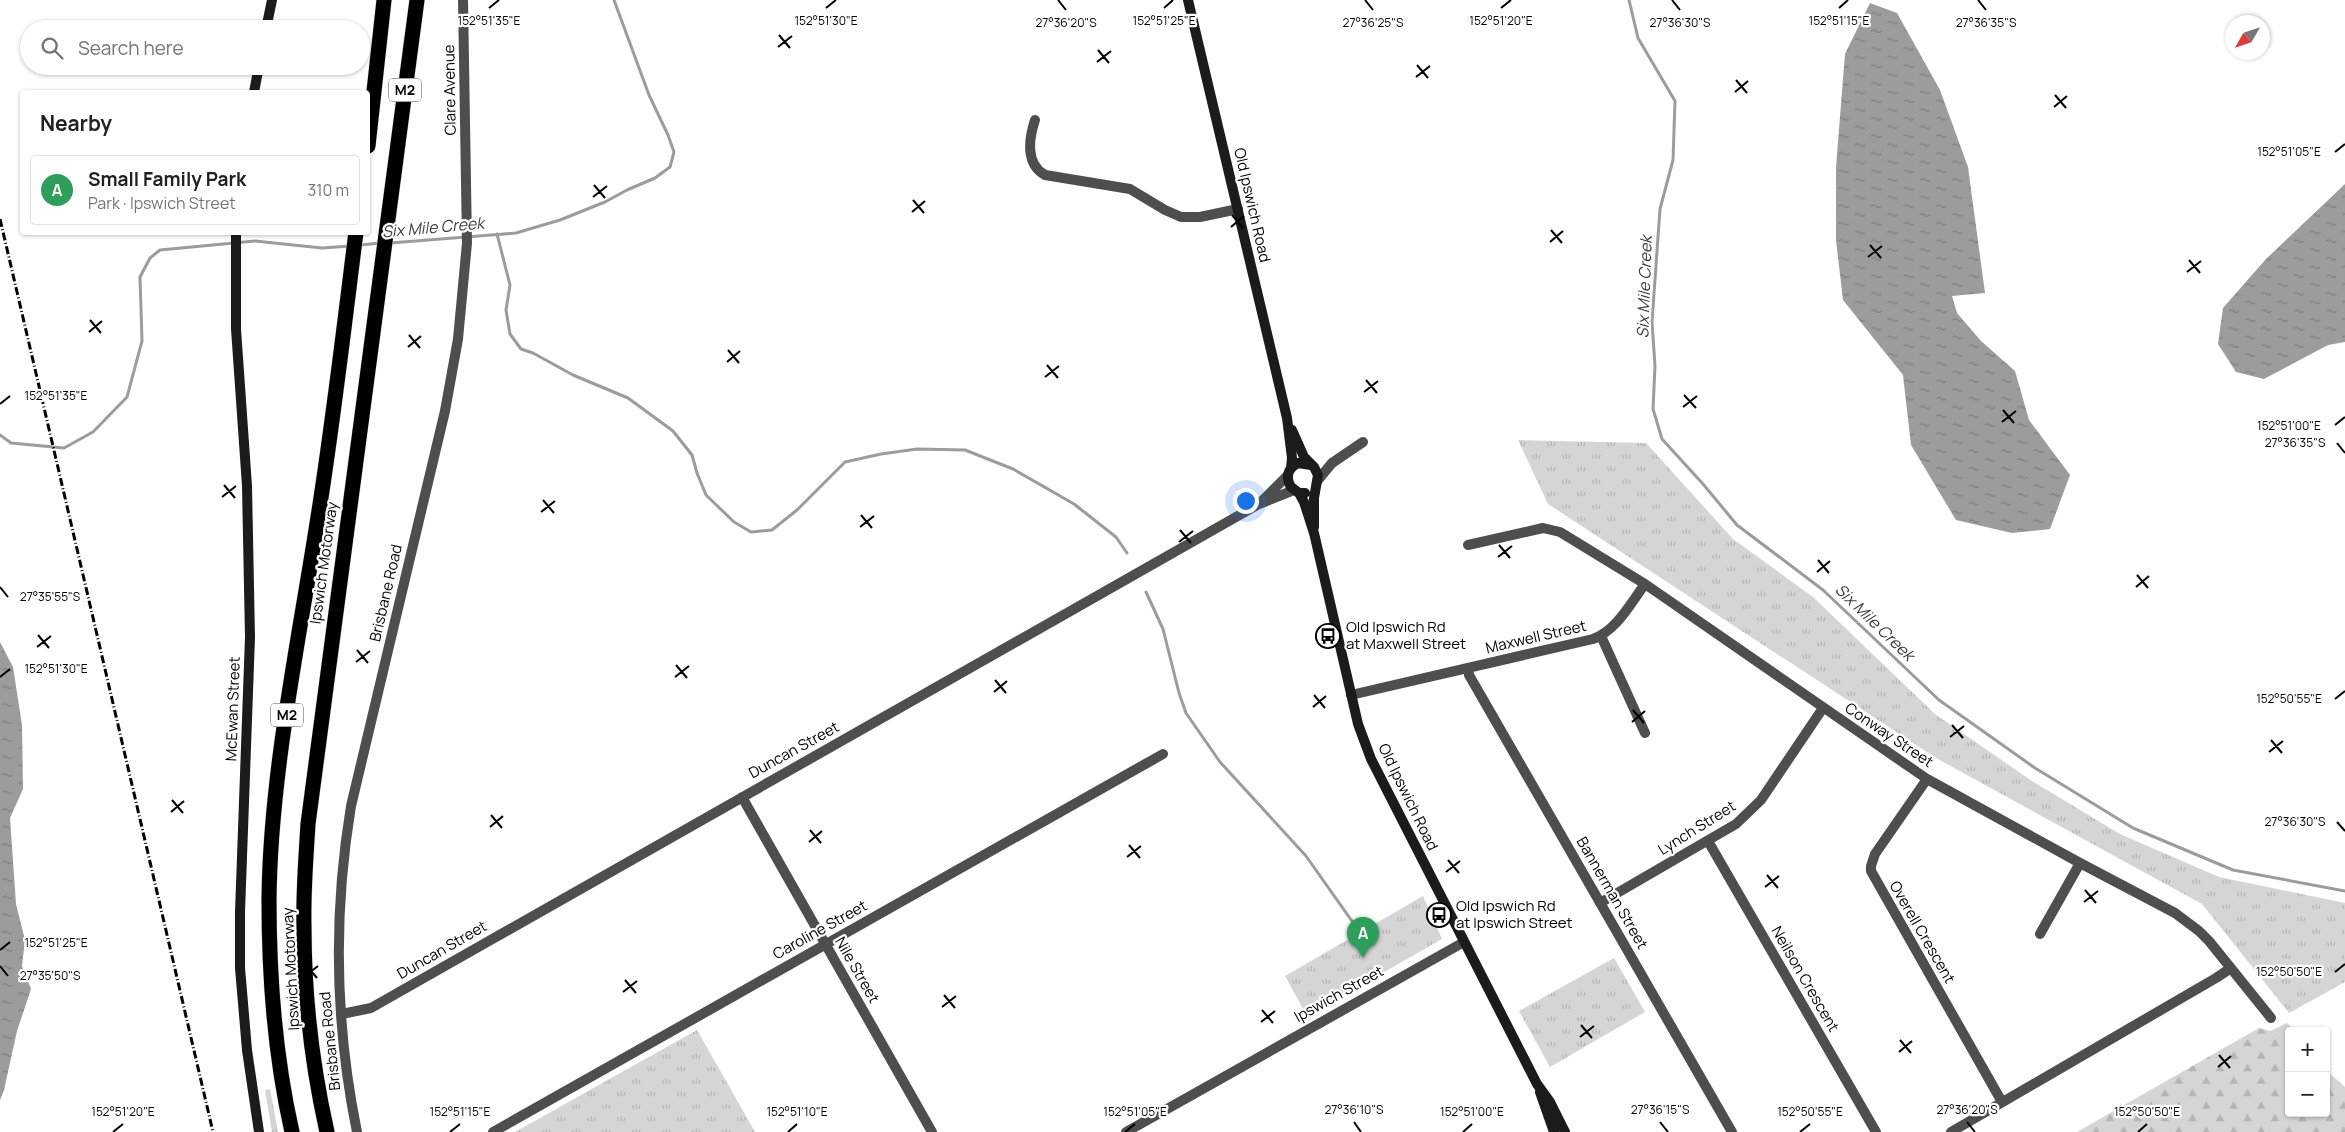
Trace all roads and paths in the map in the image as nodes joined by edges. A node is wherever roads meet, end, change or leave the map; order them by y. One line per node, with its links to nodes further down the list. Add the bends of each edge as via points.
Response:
1 (272, 0): 6 (main road)
2 (384, 0): 10 (highway, M2)
3 (417, 0): 47 (highway, Ipswich Motorway / M2, via 308,824 304,927 306,972 312,1042)
4 (464, 0): 11 (street, Clare Avenue)
5 (1188, 0): 12 (main road, Old Ipswich Road)
6 (268, 20)
7 (257, 75): 8 (main road)
8 (254, 90)
9 (1035, 120): 12 (street, via 1031,133 1032,157 1037,169 1045,175 1122,187 1181,216 1200,217)
10 (370, 128)
11 (467, 179): 41 (street, Brisbane Road, via 463,306 444,411 351,806 339,912)
12 (1238, 209): 15 (main road, Old Ipswich Road)
13 (236, 235): 45 (main road, McEwan Street, via 235,286 247,486 250,637 240,968 246,1050)
14 (356, 235): 46 (highway, Ipswich Motorway / M2, via 287,717 272,847 269,901 274,1010)
15 (1287, 418): 18 (main road, Old Ipswich Road, via 1301,452); 19 (main road, Old Ipswich Road, via 1292,458)
16 (1363, 442): 17 (street)
17 (1332, 463): 18 (street); 20 (street)
18 (1312, 466): 19 (main road, via 1303,462); 20 (main road)
19 (1289, 472): 21 (main road, via 1289,484); 22 (street, Duncan Street)
20 (1317, 483): 21 (main road, via 1308,492); 23 (main road, Old Ipswich Road)
21 (1296, 491): 22 (street, Duncan Street); 23 (main road, Old Ipswich Road, via 1304,502)
22 (1259, 504): 33 (street, Duncan Street)
23 (1314, 533): 28 (main road, Old Ipswich Road)
24 (1468, 545): 25 (street, Conway Street, via 1550,528)
25 (1645, 584): 26 (street, Maxwell Street, via 1615,625); 29 (street, Conway Street)
26 (1601, 636): 27 (street, Maxwell Street); 30 (street)
27 (1468, 668): 28 (street, Maxwell Street); 36 (street, Bannerman Street, via 1469,675)
28 (1351, 695): 38 (main road, Old Ipswich Road, via 1378,774)
29 (1824, 708): 32 (street, Conway Street); 34 (street, Lynch Street, via 1756,806 1736,824)
30 (1644, 734)
31 (1163, 754): 39 (street, Caroline Street)
32 (1927, 779): 35 (street, Conway Street); 44 (street, Overell Crescent, via 1875,854 1871,872)
33 (742, 796): 39 (street, Nile Street); 41 (street, Duncan Street, via 371,1008)
34 (1708, 841): 36 (street, Lynch Street); 55 (street, Neilson Crescent)
35 (2080, 864): 37 (street); 40 (street, Conway Street, via 2181,917 2204,936)
36 (1600, 903): 54 (street, Bannerman Street)
37 (2040, 934)
38 (1464, 942): 43 (main road, Old Ipswich Road); 51 (street, Ipswich Street)
39 (825, 944): 49 (street, Caroline Street); 50 (street, Nile Street)
40 (2231, 968): 42 (street, Conway Street); 44 (street)
41 (342, 1014): 48 (street, Brisbane Road, via 348,1077)
42 (2271, 1018)
43 (1537, 1084): 52 (main road, Old Ipswich Road); 53 (main road, Old Ipswich Road)
44 (2002, 1102): 56 (street)
45 (259, 1132)
46 (292, 1132)
47 (327, 1132)
48 (358, 1132)
49 (493, 1132)
50 (932, 1132)
51 (1126, 1132)
52 (1554, 1132)
53 (1565, 1132)
54 (1732, 1132)
55 (1876, 1132)
56 (1951, 1132)

